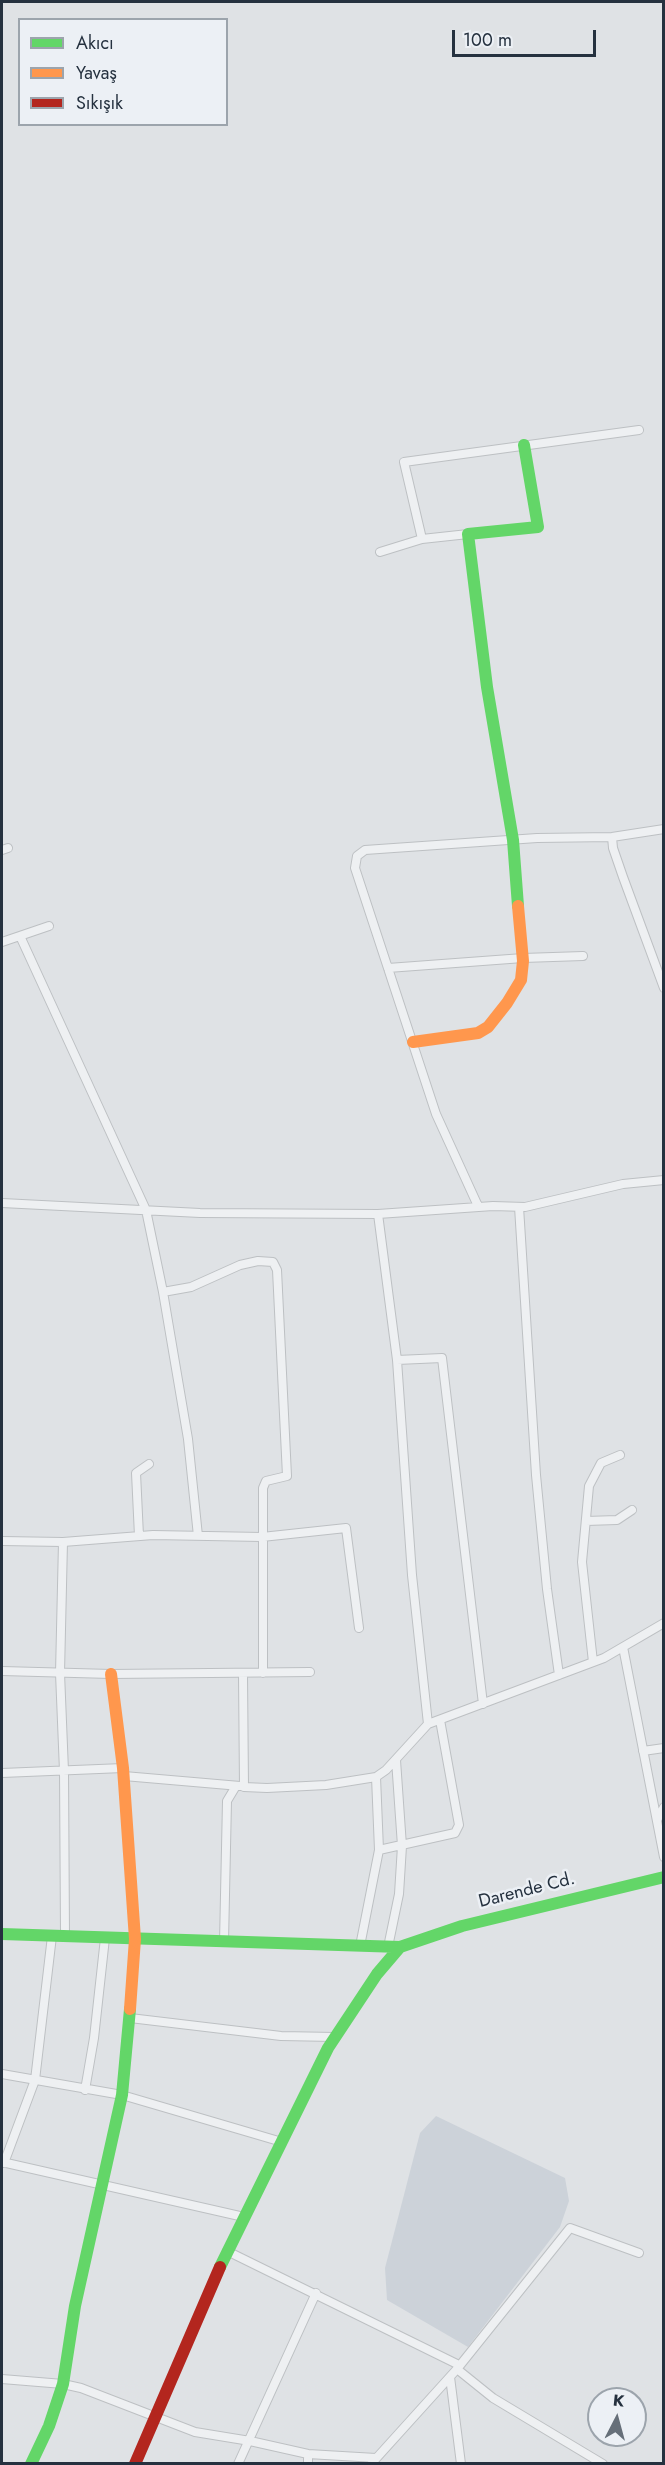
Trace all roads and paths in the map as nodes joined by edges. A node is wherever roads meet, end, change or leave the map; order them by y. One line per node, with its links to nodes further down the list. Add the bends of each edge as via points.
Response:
1 (639, 430): 2 (street)
2 (524, 445): 3 (street, via 538,526); 4 (street, via 404,462)
3 (468, 534): 4 (street); 8 (street)
4 (422, 539): 5 (street)
5 (380, 552)
6 (663, 829): 7 (street)
7 (612, 837): 8 (street); 15 (street)
8 (513, 840): 13 (street); 14 (street, via 365,850 357,856 355,868)
9 (49, 926): 10 (street)
10 (20, 936): 11 (street); 21 (street)
11 (2, 942)
12 (582, 956): 13 (street)
13 (523, 958): 14 (street); 16 (street, via 521,981 488,1027 478,1033)
14 (387, 968): 16 (street)
15 (663, 988)
16 (413, 1042): 19 (street, via 436,1114)
17 (663, 1180): 20 (street, via 623,1184)
18 (2, 1203): 21 (street)
19 (478, 1206): 20 (street); 22 (street)
20 (519, 1207): 44 (street, via 537,1475)
21 (146, 1210): 22 (street); 23 (street)
22 (378, 1214): 24 (street)
23 (163, 1292): 30 (street, via 188,1439); 31 (street, via 191,1287 258,1261 273,1262 277,1270 287,1476 266,1481 263,1488)
24 (398, 1360): 45 (street, via 442,1358); 47 (street, via 412,1575)
25 (620, 1455): 28 (street, via 601,1463 594,1474)
26 (149, 1464): 29 (street, via 136,1473)
27 (632, 1510): 28 (street, via 617,1520)
28 (586, 1521): 37 (street, via 582,1562)
29 (139, 1536): 30 (street); 33 (street)
30 (198, 1536): 31 (street)
31 (262, 1536): 35 (street, via 345,1528); 39 (street)
32 (2, 1541): 33 (street)
33 (63, 1542): 41 (street)
34 (663, 1623): 36 (street)
35 (359, 1628)
36 (623, 1647): 37 (street); 49 (street)
37 (593, 1662): 44 (street)
38 (2, 1671): 41 (street)
39 (263, 1672): 40 (street); 43 (street)
40 (310, 1672)
41 (60, 1673): 42 (street); 51 (street)
42 (111, 1674): 43 (street); 52 (street)
43 (243, 1674): 55 (street)
44 (559, 1675): 45 (street)
45 (483, 1704): 46 (street)
46 (440, 1720): 47 (street); 58 (street, via 459,1825 454,1833)
47 (428, 1724): 50 (street)
48 (663, 1748): 49 (street)
49 (643, 1751): 57 (street)
50 (396, 1760): 54 (street); 58 (street)
51 (64, 1771): 52 (street); 53 (street); 64 (street)
52 (123, 1772): 55 (street); 66 (street)
53 (2, 1773)
54 (376, 1777): 55 (street, via 327,1785); 59 (street)
55 (240, 1786): 67 (street, via 227,1801)
56 (663, 1807): 57 (street)
57 (656, 1820): 60 (street)
58 (402, 1845): 59 (street); 69 (street)
59 (379, 1850): 68 (street)
60 (663, 1857)
61 (663, 1877): 69 (street, Darende Cd., via 462,1926)
62 (2, 1935): 63 (street)
63 (52, 1936): 64 (street); 73 (street)
64 (65, 1936): 65 (street)
65 (105, 1938): 66 (street); 74 (street)
66 (135, 1939): 67 (street); 70 (street)
67 (224, 1942): 68 (street)
68 (360, 1946): 69 (street)
69 (394, 1947): 71 (street)
70 (130, 2018): 71 (street, via 281,2036); 75 (street)
71 (335, 2037): 76 (street)
72 (2, 2074): 73 (street)
73 (34, 2080): 74 (street); 77 (street)
74 (85, 2090): 75 (street)
75 (122, 2095): 76 (street); 78 (street)
76 (282, 2142): 79 (street)
77 (3, 2163): 78 (street)
78 (102, 2184): 79 (street); 86 (street, via 75,2306)
79 (244, 2217): 80 (street)
80 (227, 2251): 82 (street); 87 (street)
81 (639, 2253): 83 (street, via 570,2228)
82 (316, 2293): 83 (street); 88 (street)
83 (458, 2367): 84 (street); 96 (street, via 493,2398)
84 (450, 2377): 90 (street); 95 (street)
85 (2, 2379): 86 (street)
86 (63, 2384): 87 (street); 91 (street)
87 (157, 2417): 88 (street, via 195,2433); 92 (street)
88 (250, 2440): 89 (street); 93 (street)
89 (308, 2454): 90 (street); 94 (street)
90 (373, 2461)
91 (32, 2463)
92 (135, 2463)
93 (238, 2463)
94 (308, 2463)
95 (461, 2463)
96 (603, 2463)

